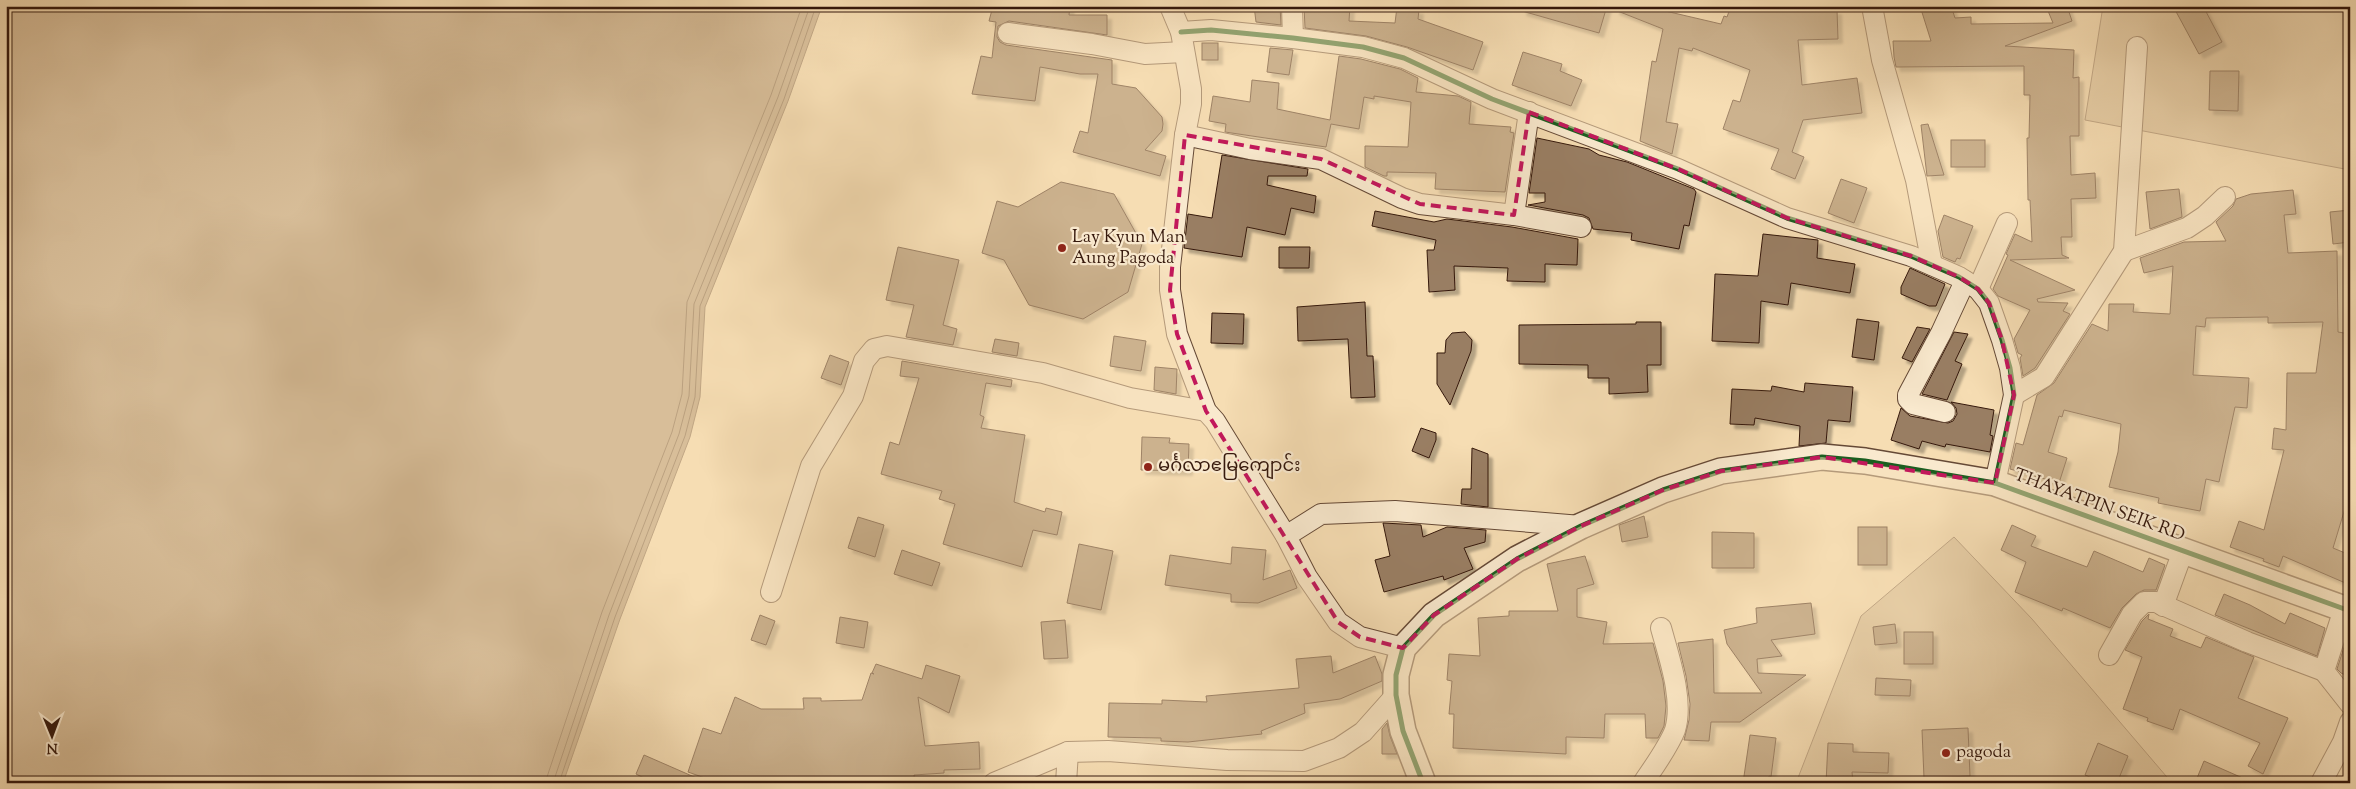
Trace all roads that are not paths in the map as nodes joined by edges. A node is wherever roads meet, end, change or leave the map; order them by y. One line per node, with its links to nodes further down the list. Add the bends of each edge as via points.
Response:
1 (1170, 6): 4 (street)
2 (1292, 6): 6 (street)
3 (1872, 6): 16 (street, via 1882,60 1916,180)
4 (1180, 32): 6 (street, via 1210,30); 8 (street)
5 (1008, 33): 8 (street, via 1144,54)
6 (1293, 38): 9 (street, via 1363,47 1404,58 1492,100)
7 (2136, 48): 15 (street)
8 (1184, 52): 10 (street, via 1192,104)
9 (1529, 112): 12 (street); 16 (street, via 1678,169 1787,218)
10 (1185, 135): 12 (street, via 1321,159 1420,204); 19 (street, via 1170,290 1178,334)
11 (2225, 197): 15 (street, via 2187,228)
12 (1514, 215): 14 (street)
13 (2007, 223): 17 (street)
14 (1581, 227)
15 (2124, 251): 18 (street, via 2044,377)
16 (1932, 265): 17 (street)
17 (1971, 285): 18 (street, via 1989,303 2002,340); 20 (street, via 1908,395 1913,404)
18 (2014, 395): 21 (street)
19 (1206, 411): 23 (street); 25 (street, via 1130,398 1043,373 887,346 874,349 864,361 853,396 811,466)
20 (1945, 412)
21 (1995, 483): 22 (street, THAYATPIN SEIK RD, via 1865,461 1822,457 1791,460 1721,471 1663,490); 24 (street, THAYATPIN SEIK RD)
22 (1581, 526): 23 (street, via 1395,511 1321,514); 29 (street, THAYATPIN SEIK RD, via 1517,558 1468,591 1434,615)
23 (1286, 536): 29 (street, via 1307,577 1338,622 1360,637)
24 (2183, 551): 26 (street); 27 (street, THAYATPIN SEIK RD)
25 (772, 592)
26 (2163, 606): 30 (street, via 2144,602 2132,614); 31 (street)
27 (2347, 610): 31 (street)
28 (1661, 628): 39 (street, via 1674,677 1675,730)
29 (1403, 648): 32 (street, via 1396,675)
30 (2109, 655)
31 (2324, 671): 33 (street)
32 (1396, 695): 35 (street, via 1363,732 1339,748 1304,761 1227,760 1108,751); 36 (street)
33 (2350, 704)
34 (2350, 722): 40 (street)
35 (1068, 752): 37 (street); 38 (street)
36 (1415, 776)
37 (994, 783)
38 (1066, 783)
39 (1643, 783)
40 (2321, 783)

